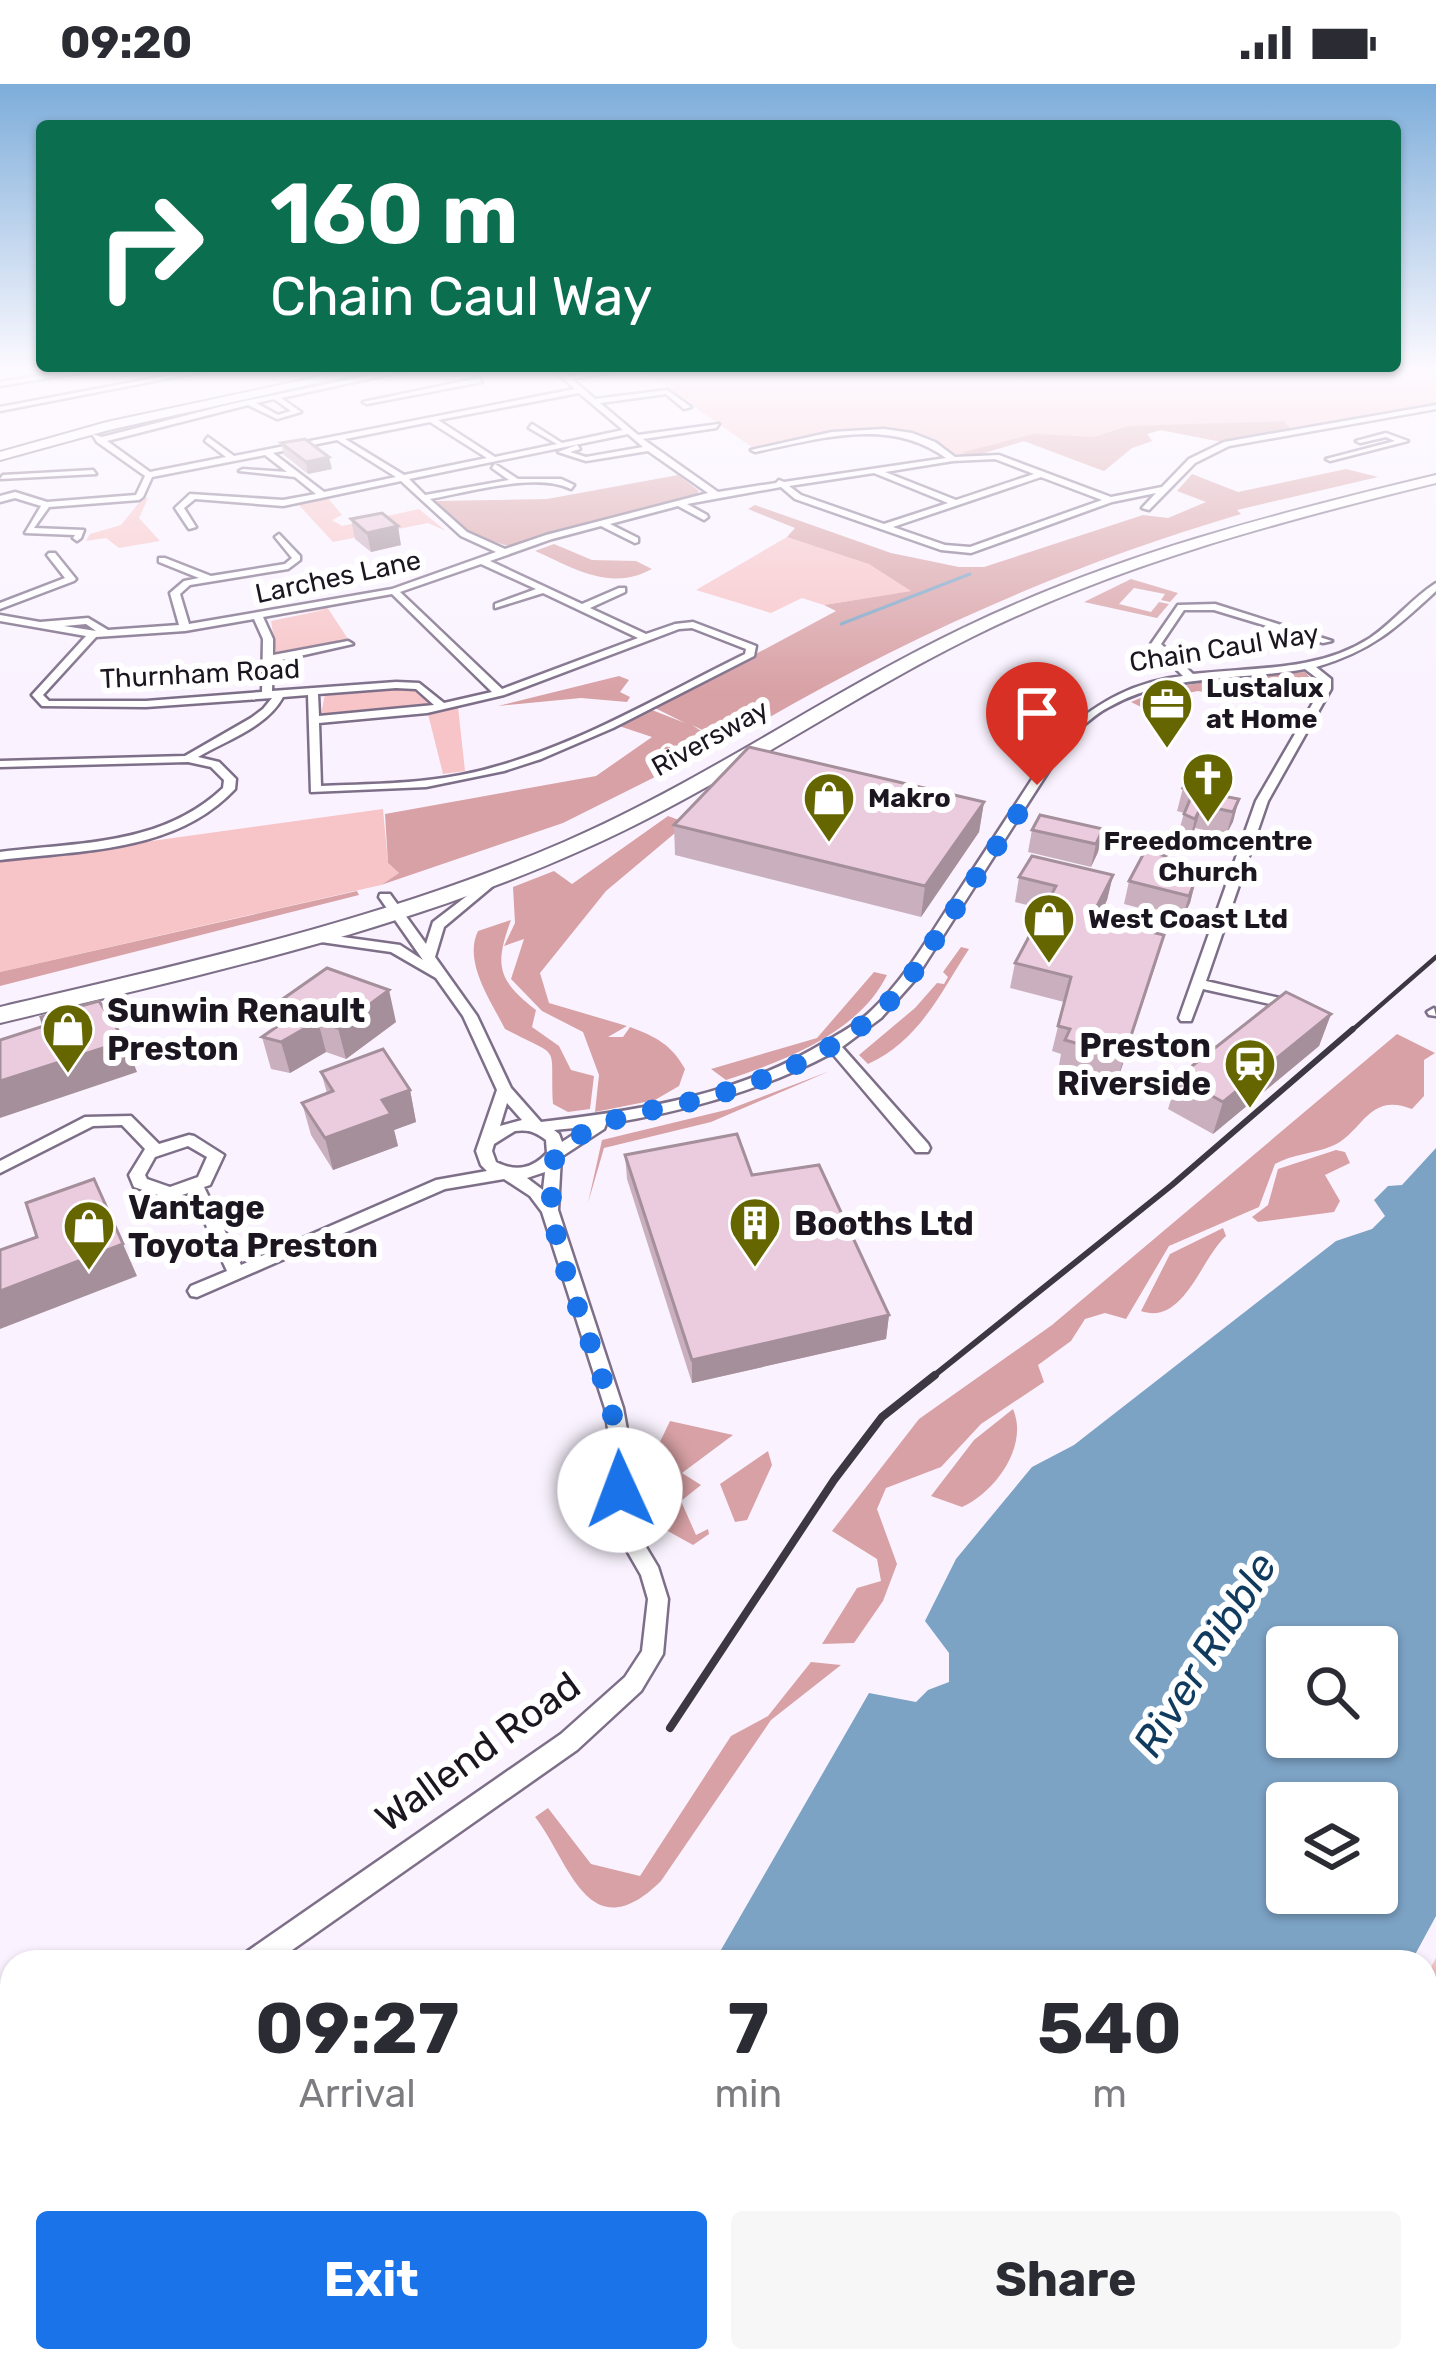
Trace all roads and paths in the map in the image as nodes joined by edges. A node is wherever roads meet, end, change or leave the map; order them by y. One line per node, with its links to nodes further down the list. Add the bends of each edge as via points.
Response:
1 (148, 479): 25 (street, via 139,497)
2 (302, 479): 18 (street)
3 (392, 479): 18 (street)
4 (402, 479): 20 (street)
5 (513, 479): 14 (street)
6 (693, 479): 19 (street)
7 (808, 479): 15 (street, Larches Lane)
8 (895, 479): 24 (street)
9 (1028, 479): 24 (street)
10 (1050, 479): 22 (street)
11 (1174, 479): 17 (street)
12 (1417, 479): 68 (highway, Riversway, via 1215,530 1044,588 592,820)
13 (1419, 479): 67 (highway, Riversway, via 1202,541 1022,607 578,844)
14 (516, 481): 16 (street); 20 (street)
15 (779, 482): 19 (street, Larches Lane); 30 (street, via 798,497)
16 (571, 487)
17 (1164, 489): 22 (street); 26 (street)
18 (322, 494): 29 (street, via 283,503 193,496 179,508)
19 (715, 494): 23 (street, Larches Lane)
20 (426, 497): 34 (street, via 464,534)
21 (0, 500): 25 (street, via 15,495)
22 (1110, 500): 30 (street, via 971,550)
23 (676, 502): 27 (street); 28 (street, Larches Lane)
24 (956, 503): 30 (street)
25 (46, 505): 31 (street, via 28,531 81,532)
26 (1146, 508)
27 (704, 517)
28 (601, 523): 32 (street); 34 (street, Larches Lane)
29 (192, 527)
30 (885, 527)
31 (77, 538)
32 (634, 540)
33 (265, 542): 39 (street, via 280,538 297,558)
34 (502, 553): 37 (street, Larches Lane)
35 (52, 554): 45 (street, via 71,579)
36 (162, 560): 39 (street)
37 (483, 561): 41 (street); 43 (street, Larches Lane)
38 (370, 576): 43 (street)
39 (211, 579): 50 (street, via 175,593)
40 (1436, 586): 44 (street, Chain Caul Way)
41 (543, 590): 46 (street); 47 (street)
42 (622, 590): 47 (street)
43 (391, 592): 48 (street, Larches Lane); 60 (street)
44 (1430, 601): 56 (street, Chain Caul Way, via 1354,651)
45 (0, 606)
46 (498, 606)
47 (582, 608): 52 (street)
48 (258, 616): 50 (street, Larches Lane); 55 (street)
49 (2, 622): 51 (street, Larches Lane, via 88,621)
50 (185, 628): 51 (street, Larches Lane)
51 (99, 634): 58 (street, Thurnham Road, via 37,695 46,704)
52 (646, 638): 60 (street); 62 (street, via 693,625 752,652 570,744 454,779 315,790)
53 (1327, 641): 57 (street, via 1215,607 1181,607 1156,644)
54 (348, 644): 55 (street)
55 (270, 659): 58 (street)
56 (1306, 664): 57 (street, Chain Caul Way); 72 (street, via 1326,689 1262,801)
57 (1191, 678): 77 (street, Chain Caul Way, via 1110,696 1079,722 891,1003)
58 (273, 693): 59 (street, Thurnham Road); 63 (street, via 272,712)
59 (313, 693): 61 (street, Thurnham Road, via 419,686); 62 (street)
60 (500, 693): 61 (street)
61 (442, 707): 62 (street)
62 (313, 720)
63 (188, 759): 64 (street, via 48,769); 66 (street, via 214,764 230,779 219,802 190,822)
64 (0, 764)
65 (11, 836): 66 (street)
66 (2, 856)
67 (500, 877): 68 (highway, Riversway); 70 (street, via 449,912)
68 (392, 906): 69 (highway, Riversway); 70 (street); 73 (highway, Riversway)
69 (289, 942): 71 (street, via 374,942); 75 (highway, Riversway)
70 (429, 956): 71 (street)
71 (442, 977): 78 (street)
72 (1197, 983): 74 (street); 76 (street)
73 (0, 996)
74 (1292, 1005)
75 (0, 1015)
76 (1186, 1018)
77 (832, 1044): 79 (street, Chain Caul Way, via 731,1089); 82 (street)
78 (504, 1090): 80 (street); 81 (street)
79 (610, 1120): 80 (street, Chain Caul Way); 84 (street, Chain Caul Way)
80 (538, 1127): 81 (street, via 504,1129); 84 (street, via 554,1138)
81 (487, 1142): 86 (street, via 489,1165); 87 (street)
82 (922, 1148)
83 (154, 1149): 85 (street, via 126,1120 90,1121); 88 (street, via 141,1162 140,1183 157,1193); 88 (street, via 189,1140 211,1148 217,1164)
84 (555, 1156): 86 (street, via 539,1170); 89 (street)
85 (0, 1168)
86 (507, 1174): 87 (street); 89 (street)
87 (442, 1184): 90 (street)
88 (196, 1186): 90 (street)
89 (550, 1210): 92 (street, Wallend Road, via 614,1408 620,1507 651,1573 660,1619 652,1654 633,1684 569,1742)
90 (237, 1274): 91 (street)
91 (197, 1291)
92 (271, 1950)

